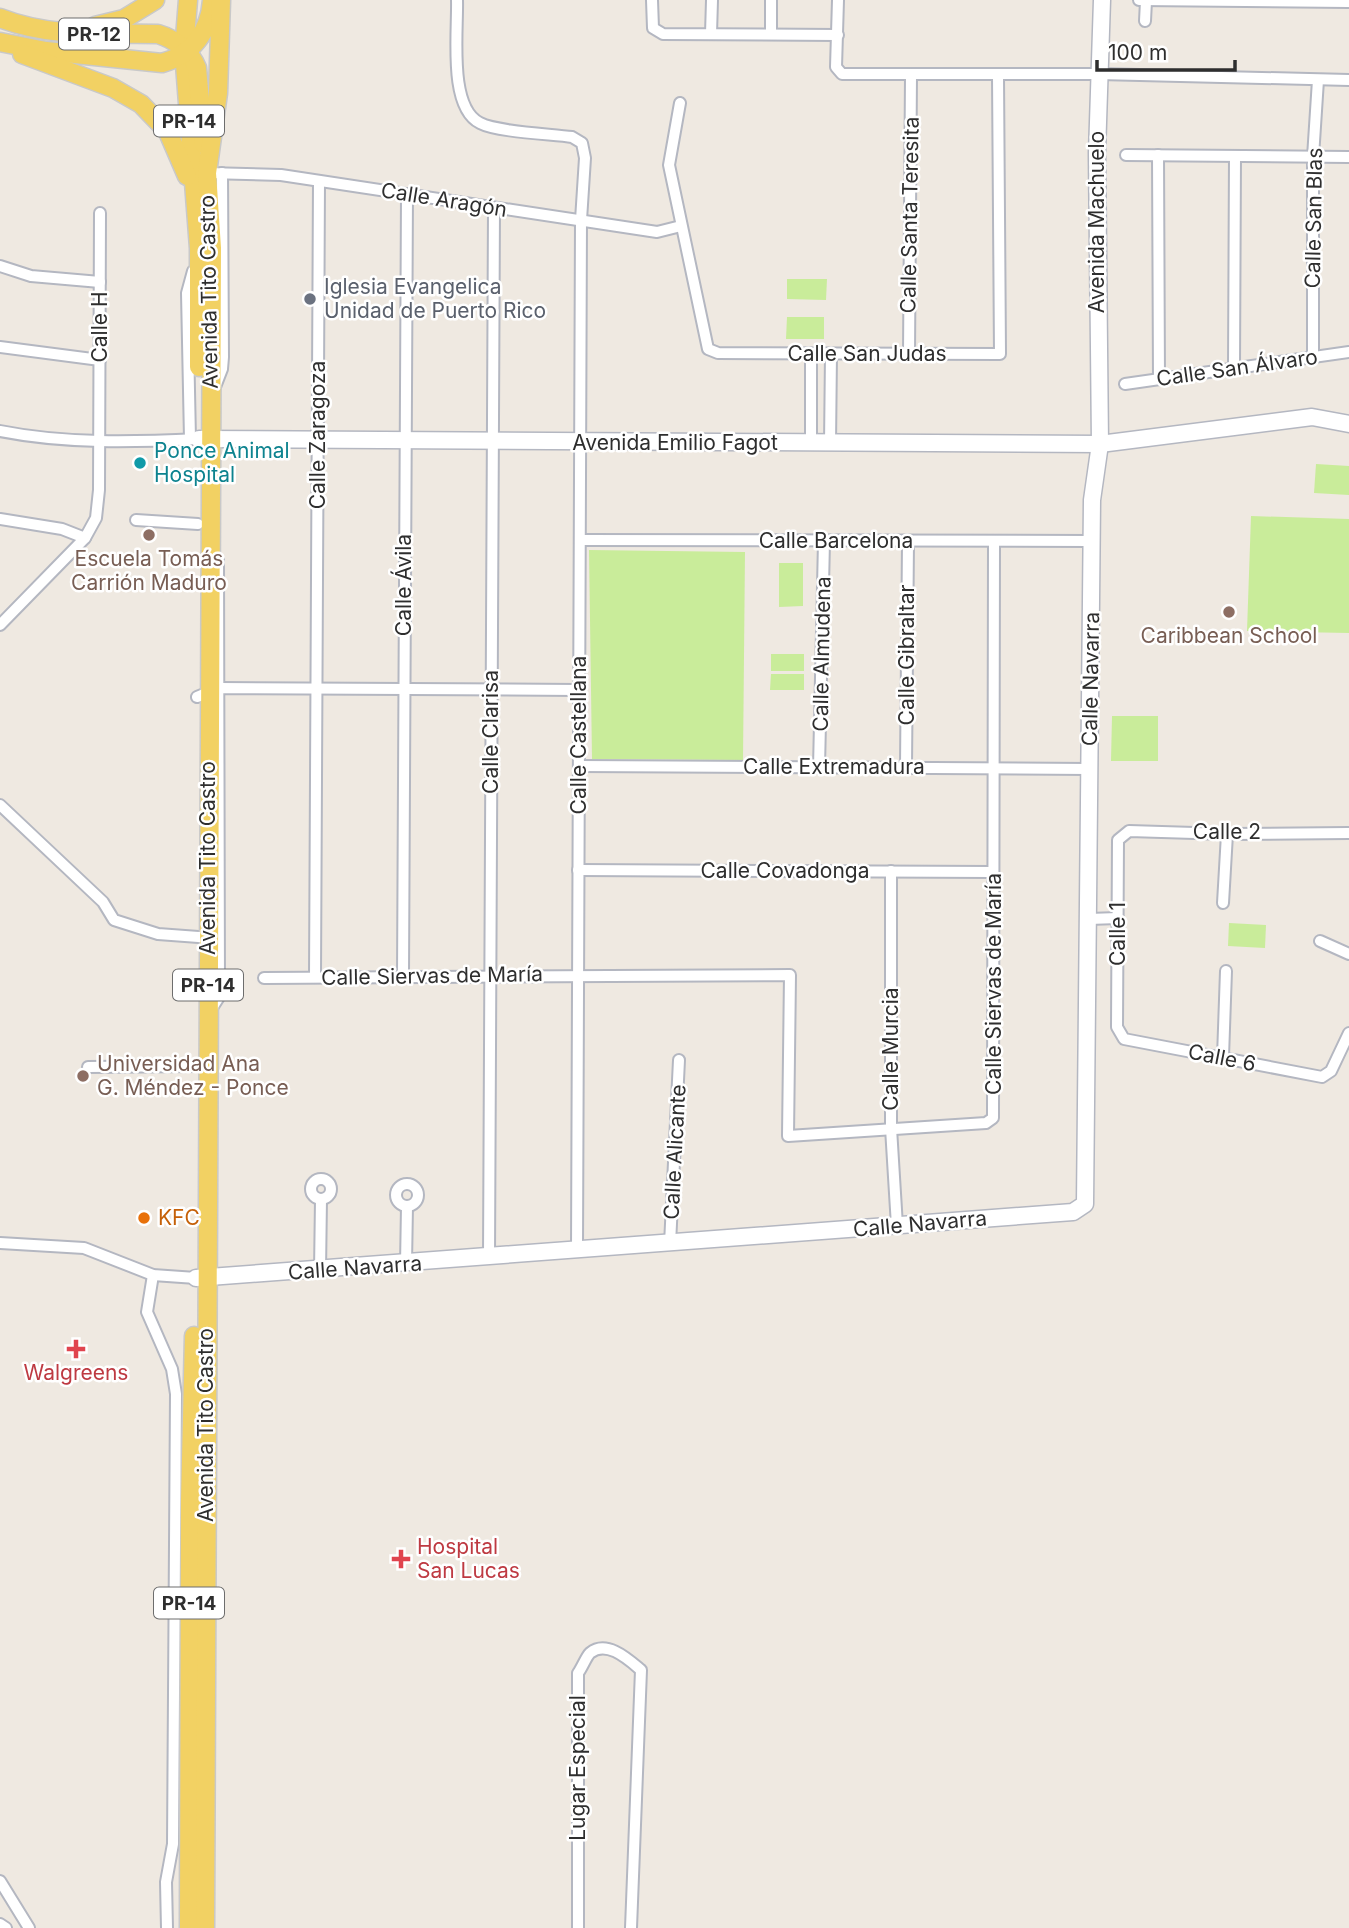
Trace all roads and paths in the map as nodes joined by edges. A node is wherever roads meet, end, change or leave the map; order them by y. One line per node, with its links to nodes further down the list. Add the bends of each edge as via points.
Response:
1 (155, 0): 17 (main road, via 124,19)
2 (188, 0): 22 (main road, Avenida Tito Castro / PR-14)
3 (212, 0): 22 (main road, via 204,33)
4 (221, 0): 34 (main road, Avenida Tito Castro / PR-14)
5 (457, 0): 40 (street, via 463,105 482,125 572,137 582,143)
6 (652, 0): 18 (street, via 653,27 663,34)
7 (712, 0): 18 (street)
8 (771, 0): 19 (street)
9 (838, 0): 20 (street)
10 (1102, 0): 23 (street, Avenida Machuelo)
11 (1139, 0): 12 (street)
12 (1146, 1): 13 (street); 16 (street)
13 (1319, 1): 14 (street)
14 (1349, 2)
15 (0, 18): 17 (main road, PR-12)
16 (1145, 21)
17 (64, 33): 22 (main road, PR-12, via 158,34)
18 (710, 34): 19 (street)
19 (771, 34): 20 (street)
20 (838, 35): 24 (street, via 836,67 842,74)
21 (5, 43): 22 (main road, PR-12, via 156,64); 36 (main road, via 24,56 113,88 141,104 168,132)
22 (184, 51): 34 (main road, via 197,68); 36 (main road, Avenida Tito Castro / PR-14)
23 (1099, 74): 25 (street); 26 (street); 64 (street, Avenida Machuelo)
24 (911, 75): 25 (street); 48 (street, Calle Santa Teresita)
25 (998, 76): 48 (street, Calle San Judas, via 1000,355)
26 (1318, 80): 27 (street); 32 (street, Calle San Blas)
27 (1349, 80)
28 (680, 103): 41 (street, Calle San Judas, via 669,164)
29 (1126, 155): 30 (street)
30 (1158, 155): 31 (street); 52 (street)
31 (1235, 156): 32 (street); 51 (street)
32 (1313, 157): 33 (street); 49 (street, Calle San Blas)
33 (1349, 157)
34 (214, 173): 35 (street, Calle Aragón); 56 (main road, Avenida Tito Castro / PR-14, via 211,396)
35 (319, 181): 37 (street, Calle Aragón); 58 (street, Calle Zaragoza)
36 (195, 192): 56 (main road, Avenida Tito Castro / PR-14, via 200,248)
37 (407, 194): 38 (street, Calle Aragón); 59 (street, Calle Ávila)
38 (494, 208): 40 (street, Calle Aragón); 60 (street, Calle Clarisa)
39 (100, 213): 43 (street, Calle H)
40 (581, 220): 41 (street, Calle Aragón, via 657,232); 61 (street, Calle Castellana)
41 (681, 226): 46 (street, Calle San Judas, via 708,349 718,354)
42 (0, 266): 43 (street, via 31,276)
43 (100, 282): 50 (street, Calle H)
44 (0, 347): 50 (street)
45 (1349, 352): 49 (street, Calle San Álvaro)
46 (811, 354): 47 (street, Calle San Judas); 62 (street)
47 (831, 354): 48 (street, Calle San Judas); 63 (street)
48 (909, 354)
49 (1313, 357): 51 (street, Calle San Álvaro)
50 (100, 360): 57 (street, Calle H)
51 (1234, 368): 52 (street, Calle San Álvaro)
52 (1159, 379): 53 (street, Calle San Álvaro)
53 (1125, 384)
54 (1349, 424): 64 (street, Avenida Emilio Fagot, via 1312,417)
55 (0, 431): 57 (street, Avenida Emilio Fagot)
56 (200, 439): 57 (street, Avenida Emilio Fagot); 58 (street, Avenida Emilio Fagot); 67 (main road, Avenida Tito Castro / PR-14)
57 (98, 440): 68 (street, Calle H, via 96,518)
58 (317, 442): 59 (street, Avenida Emilio Fagot); 75 (street, Calle Zaragoza)
59 (405, 442): 60 (street, Avenida Emilio Fagot); 76 (street, Calle Ávila)
60 (493, 442): 61 (street, Avenida Emilio Fagot); 77 (street, Calle Clarisa)
61 (580, 443): 62 (street, Avenida Emilio Fagot); 69 (street, Calle Castellana)
62 (811, 444): 63 (street, Avenida Emilio Fagot)
63 (830, 444): 64 (street, Avenida Emilio Fagot)
64 (1100, 444): 71 (street, Calle Navarra)
65 (0, 519): 68 (street, via 62,529)
66 (136, 520): 67 (street)
67 (204, 524): 79 (main road, Avenida Tito Castro / PR-14); 79 (street, via 217,547 219,572)
68 (85, 538): 74 (street)
69 (580, 540): 70 (street, Calle Barcelona); 78 (street, Calle Castellana)
70 (824, 541): 72 (street, Calle Barcelona); 82 (street, Calle Almudena)
71 (1092, 541): 73 (street, Calle Barcelona); 84 (street, Calle Navarra)
72 (908, 542): 73 (street, Calle Barcelona); 81 (street, Calle Gibraltar)
73 (994, 542): 83 (street, Calle Siervas de María)
74 (0, 625)
75 (316, 688): 76 (street); 79 (street); 102 (street, Calle Zaragoza)
76 (404, 689): 77 (street); 101 (street, Calle Ávila)
77 (491, 689): 78 (street); 99 (street, Calle Clarisa)
78 (579, 690): 80 (street, Calle Castellana)
79 (208, 693): 95 (main road, Avenida Tito Castro / PR-14)
80 (579, 766): 82 (street, Calle Extremadura); 89 (street, Calle Castellana)
81 (906, 767): 82 (street, Calle Extremadura); 83 (street, Calle Extremadura)
82 (819, 768)
83 (993, 768): 84 (street, Calle Extremadura); 91 (street, Calle Siervas de María)
84 (1090, 769): 94 (street, Calle Navarra)
85 (0, 805): 95 (street, via 103,902 114,920 158,934)
86 (1167, 831): 88 (street, Calle 2); 93 (street, Calle 1, via 1129,831 1118,841)
87 (1349, 832): 88 (street, Calle 2)
88 (1227, 834): 92 (street)
89 (578, 870): 90 (street, Calle Covadonga); 100 (street, Calle Castellana)
90 (891, 871): 91 (street, Calle Covadonga); 111 (street, Calle Murcia)
91 (993, 872): 111 (street, Calle Siervas de María, via 993,1118 986,1123)
92 (1223, 904)
93 (1118, 918): 94 (street); 106 (street, Calle 1, via 1117,1027 1124,1039)
94 (1089, 919): 114 (street, Calle Navarra, via 1085,1204 1073,1212)
95 (208, 937): 104 (main road, Avenida Tito Castro / PR-14); 104 (street, via 219,953 219,997); 109 (main road, Avenida Tito Castro / PR-14)
96 (1320, 941): 97 (street)
97 (1349, 954)
98 (1226, 971): 107 (street)
99 (490, 975): 100 (street, Calle Siervas de María); 101 (street, Calle Siervas de María); 118 (street, Calle Clarisa)
100 (578, 975): 111 (street, Calle Siervas de María, via 790,975 788,1136); 117 (street, Calle Castellana)
101 (403, 976): 102 (street, Calle Siervas de María)
102 (315, 977): 103 (street, Calle Siervas de María)
103 (264, 978)
104 (208, 1015): 122 (main road, Avenida Tito Castro / PR-14)
105 (1349, 1033): 107 (street, Calle 6, via 1331,1072 1322,1077)
106 (1162, 1047): 107 (street, Calle 6)
107 (1223, 1057)
108 (679, 1060): 116 (street, Calle Alicante)
109 (196, 1066): 110 (street); 122 (main road, Avenida Tito Castro / PR-14)
110 (88, 1067)
111 (891, 1128): 114 (street, Calle Murcia)
112 (321, 1199): 120 (street)
113 (407, 1206): 119 (street)
114 (897, 1226): 116 (street, Calle Navarra)
115 (0, 1243): 121 (street, Calle Navarra, via 84,1248)
116 (670, 1244): 117 (street, Calle Navarra)
117 (577, 1250): 118 (street, Calle Navarra)
118 (489, 1257): 119 (street, Calle Navarra)
119 (406, 1264): 120 (street, Calle Navarra)
120 (320, 1271): 122 (street, Calle Navarra)
121 (153, 1275): 122 (street, Calle Navarra); 127 (street, via 147,1311 172,1369 176,1394 173,1844 166,1882)
122 (202, 1278): 128 (main road, Avenida Tito Castro / PR-14, via 190,1500); 129 (main road, Avenida Tito Castro / PR-14)
123 (0, 1881): 126 (street)
124 (0, 1924): 125 (street)
125 (6, 1928)
126 (29, 1928)
127 (167, 1928)
128 (189, 1928)
129 (205, 1928)
130 (578, 1928): 131 (street, Lugar Especial, via 578,1673 590,1653 604,1648 622,1654 641,1670)
131 (631, 1928)

